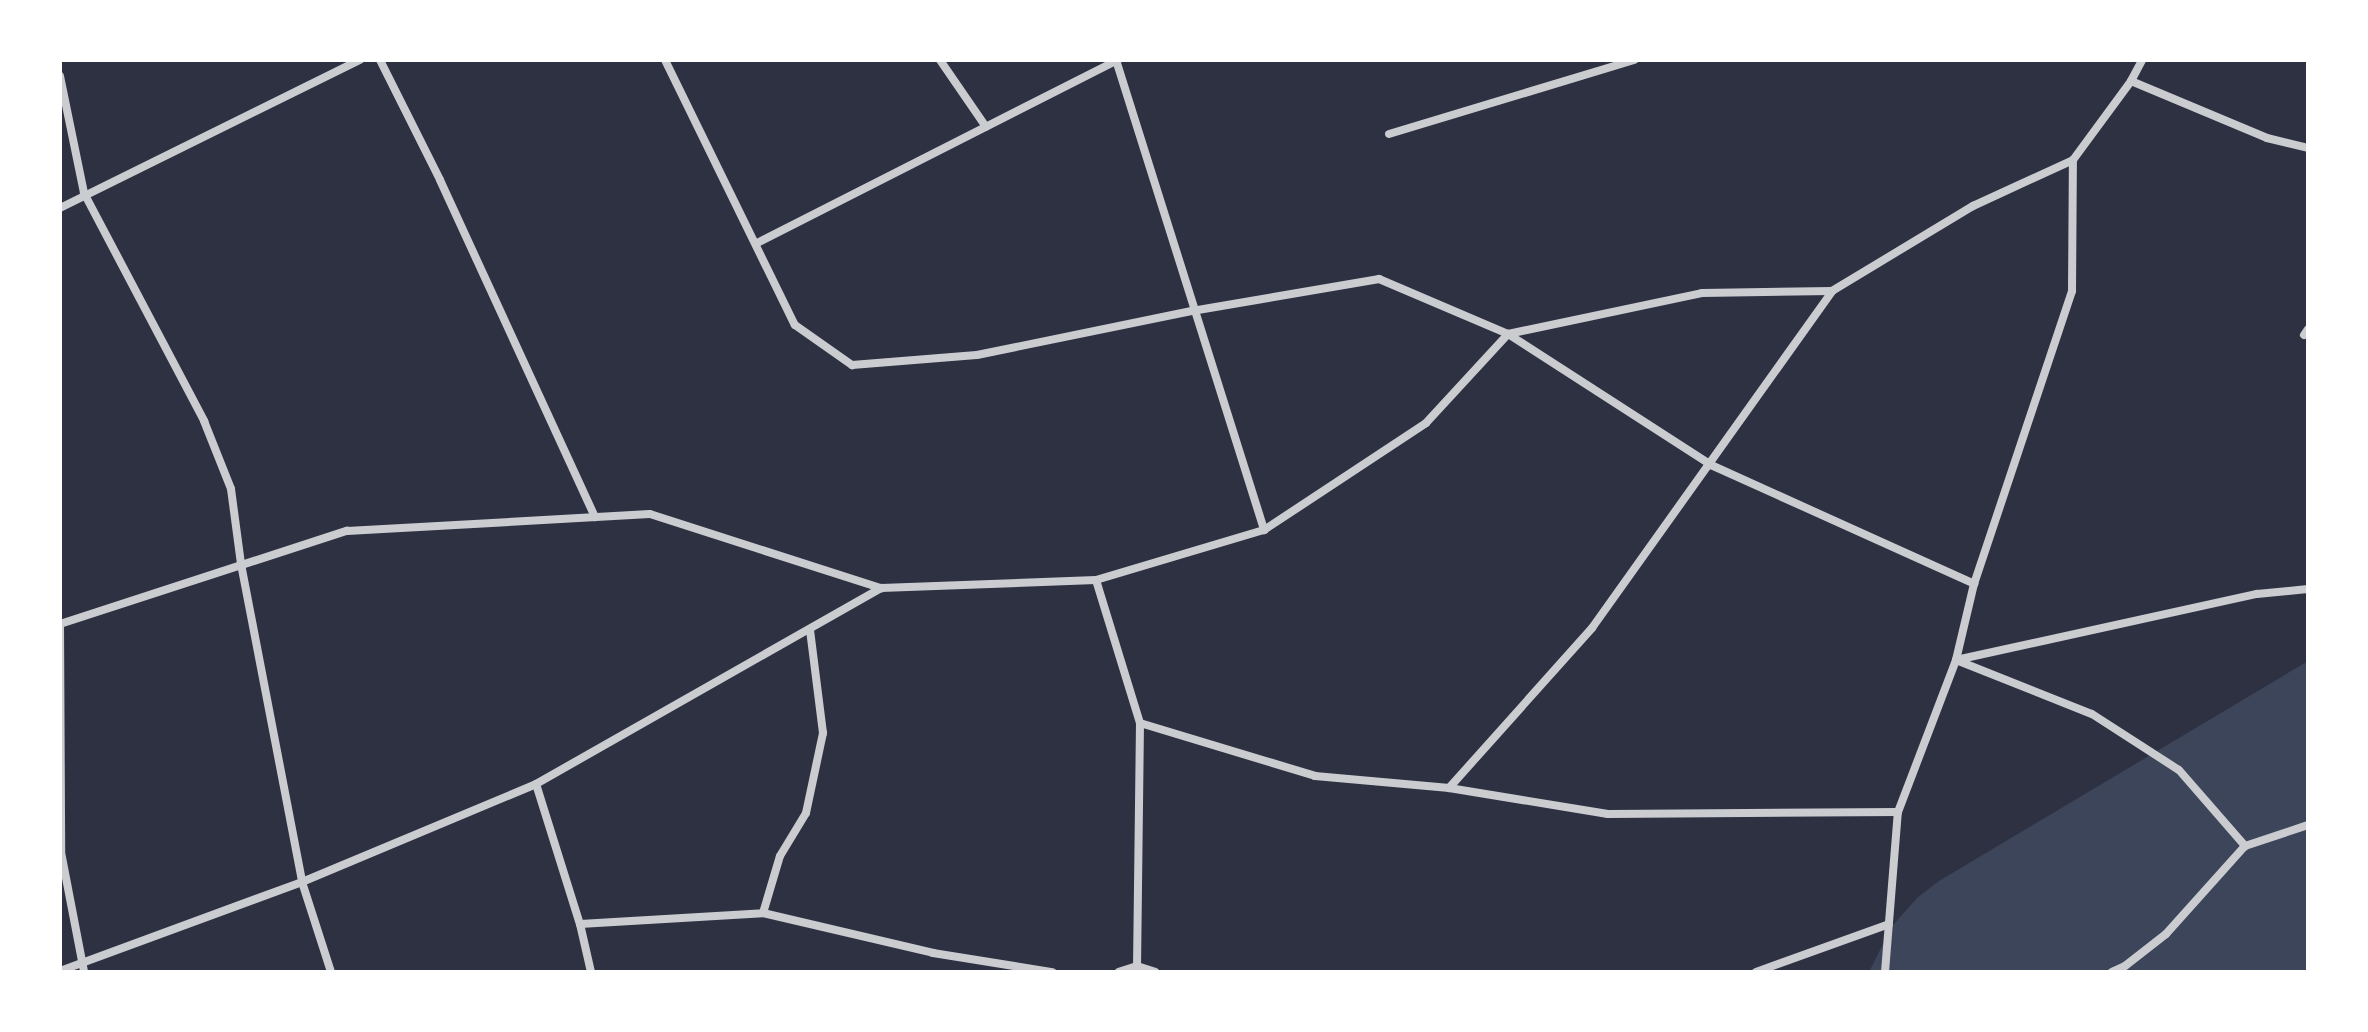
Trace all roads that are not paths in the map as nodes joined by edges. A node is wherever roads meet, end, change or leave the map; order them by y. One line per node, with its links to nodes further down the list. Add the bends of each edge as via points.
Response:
1 (360, 60): 14 (street)
2 (380, 60): 21 (street)
3 (665, 60): 16 (street)
4 (940, 60): 10 (street)
5 (1117, 60): 10 (street); 18 (street)
6 (1634, 60): 11 (street)
7 (2142, 60): 9 (street)
8 (60, 76): 14 (street)
9 (2131, 81): 12 (street, via 2267,138); 13 (street)
10 (986, 127): 16 (street)
11 (1389, 134)
12 (2308, 148)
13 (2073, 160): 17 (street, via 1973,206); 25 (street, via 2072,291)
14 (84, 193): 15 (street); 23 (street, via 204,421 231,489)
15 (60, 208)
16 (757, 243): 18 (street, via 795,325 852,365 977,355)
17 (1832, 291): 19 (street, via 1702,293); 20 (street)
18 (1192, 311): 19 (street, via 1379,279); 22 (street)
19 (1508, 334): 20 (street); 22 (street, via 1426,423)
20 (1711, 465): 25 (street); 33 (street, via 1592,628)
21 (595, 517): 23 (street, via 347,531); 26 (street, via 650,514)
22 (1264, 530): 24 (street)
23 (241, 564): 28 (street); 37 (street)
24 (1096, 580): 26 (street); 31 (street)
25 (1974, 584): 30 (street)
26 (881, 588): 29 (street)
27 (2308, 589): 30 (street, via 2257,594)
28 (60, 624): 41 (street, via 61,852)
29 (810, 630): 32 (street); 38 (street, via 823,733 806,813 780,856)
30 (1956, 660): 34 (street); 36 (street, via 2092,714 2179,770)
31 (1140, 723): 33 (street, via 1315,776); 42 (street)
32 (536, 784): 37 (street); 39 (street)
33 (1449, 788): 34 (street, via 1608,814)
34 (1898, 812): 40 (street)
35 (2308, 825): 36 (street)
36 (2245, 846): 52 (street, via 2166,934)
37 (302, 882): 41 (street); 45 (street)
38 (763, 913): 39 (street); 47 (street, via 933,953)
39 (580, 924): 46 (street)
40 (1889, 924): 50 (street); 51 (street)
41 (79, 961): 43 (street); 44 (street)
42 (1135, 969): 48 (street); 49 (street)
43 (60, 971)
44 (84, 972)
45 (331, 972)
46 (591, 972)
47 (1052, 972)
48 (1119, 972)
49 (1155, 972)
50 (1756, 972)
51 (1885, 972)
52 (2112, 972)

